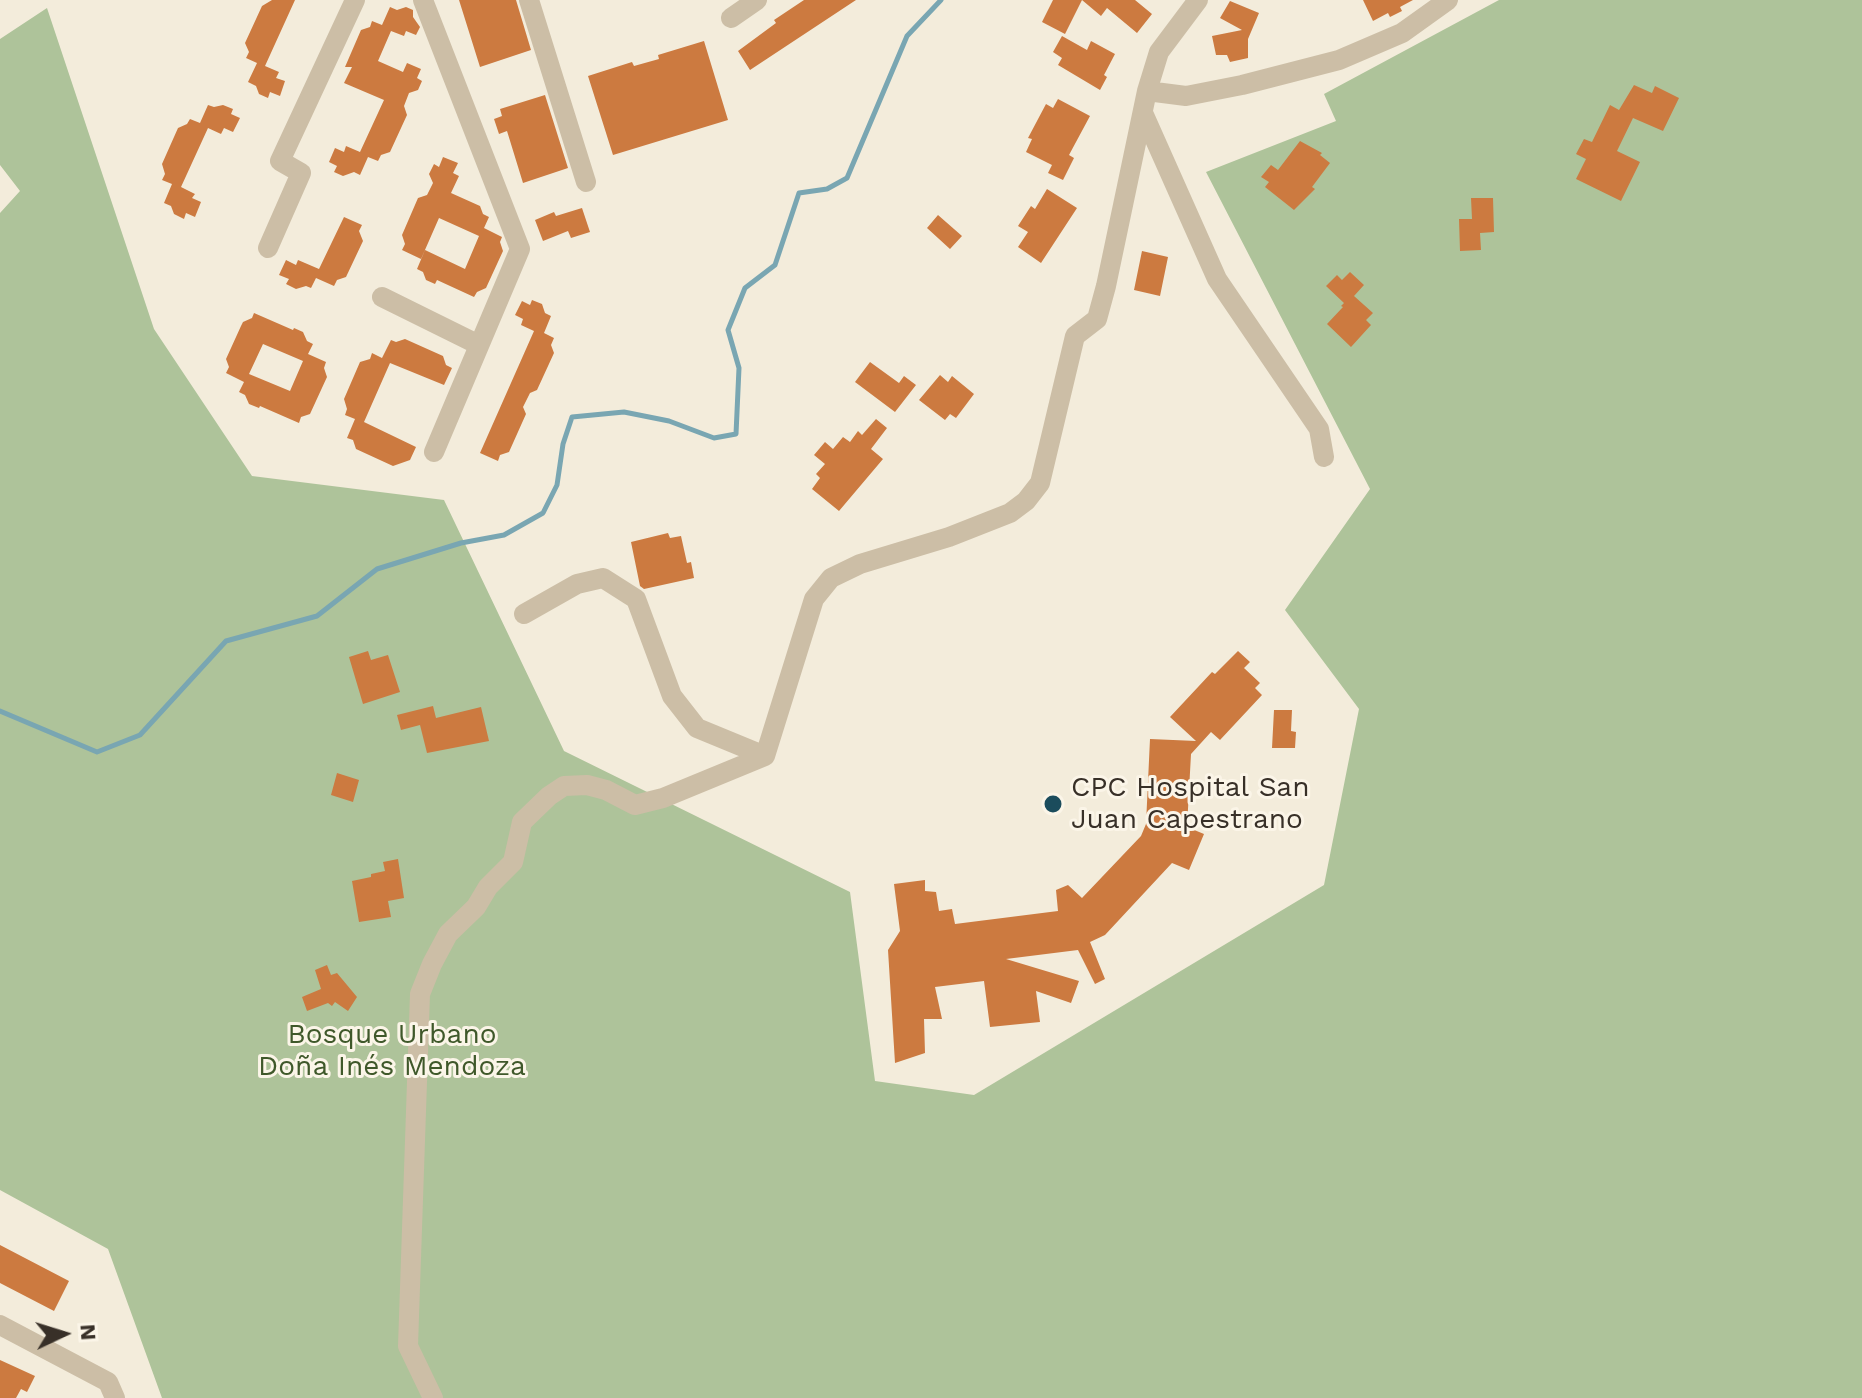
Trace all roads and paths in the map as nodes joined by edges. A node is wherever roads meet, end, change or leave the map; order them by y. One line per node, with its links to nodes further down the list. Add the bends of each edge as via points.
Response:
1 (355, 0): 11 (street, via 280,161 301,173)
2 (423, 0): 13 (street, via 520,249)
3 (529, 0): 10 (street)
4 (757, 0): 7 (street)
5 (1198, 0): 8 (street, via 1159,52)
6 (1448, 0): 8 (street, via 1402,33 1339,60 1186,96)
7 (731, 18)
8 (1147, 91): 9 (street)
9 (1144, 115): 15 (street, via 1217,279 1319,429); 17 (street, via 1097,319 1075,336 1040,483 1010,513 831,578 814,599)
10 (586, 182)
11 (268, 248)
12 (382, 297): 13 (street)
13 (479, 345): 14 (street)
14 (434, 452)
15 (1324, 457)
16 (524, 614): 17 (street, via 577,584 603,578 636,599 672,696 697,728)
17 (765, 756): 20 (street, via 635,805 606,790 564,786 522,822 513,862 448,934 432,964 420,994 408,1346)
18 (0, 1325): 19 (street, via 108,1382)
19 (115, 1398)
20 (433, 1398)

